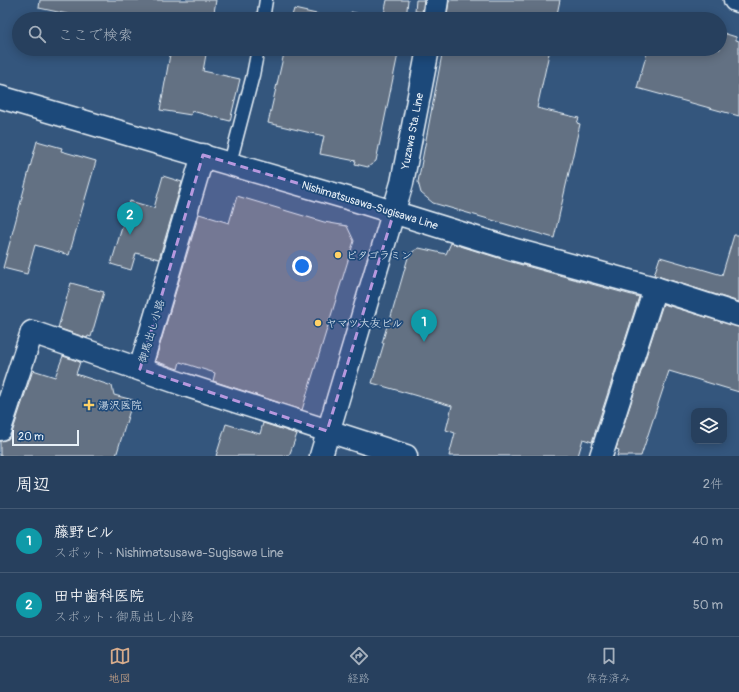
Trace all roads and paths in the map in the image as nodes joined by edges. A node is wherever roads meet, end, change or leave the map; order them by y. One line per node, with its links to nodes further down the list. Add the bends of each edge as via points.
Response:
1 (266, 0): 5 (lane)
2 (437, 0): 6 (street)
3 (735, 0): 4 (street)
4 (739, 1)
5 (264, 12)
6 (435, 12)
7 (257, 56): 11 (lane)
8 (427, 56): 12 (street, Yuzawa Sta. Line)
9 (0, 97): 10 (street, Nishimatsusawa-Sugisawa Line)
10 (203, 156): 11 (street, Nishimatsusawa-Sugisawa Line); 15 (street, 御馬出し小路)
11 (230, 163): 12 (street, Nishimatsusawa-Sugisawa Line)
12 (394, 212): 13 (street, Nishimatsusawa-Sugisawa Line, via 512,249); 17 (street, Yuzawa Sta. Line)
13 (655, 288): 14 (street, Nishimatsusawa-Sugisawa Line); 20 (street)
14 (739, 314)
15 (140, 369): 16 (street, 御馬出し小路, via 32,332); 17 (street)
16 (0, 429)
17 (327, 431): 18 (street, Yuzawa Sta. Line); 19 (street)
18 (321, 456)
19 (406, 456)
20 (601, 456)

